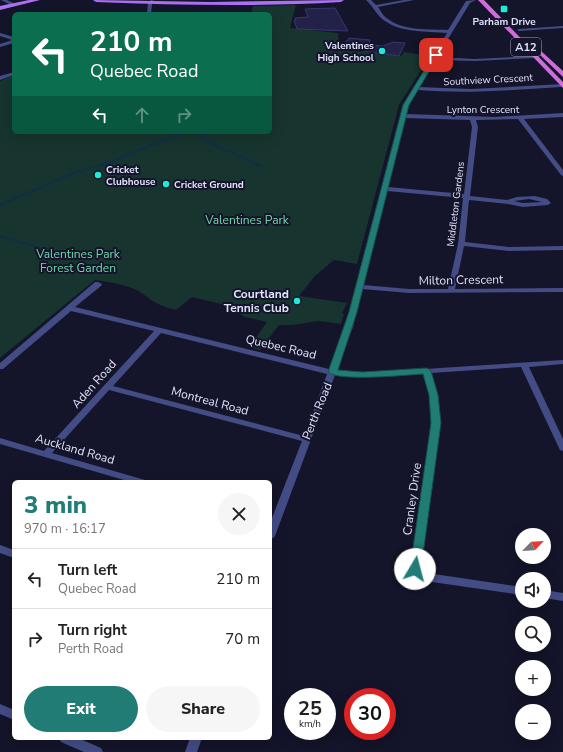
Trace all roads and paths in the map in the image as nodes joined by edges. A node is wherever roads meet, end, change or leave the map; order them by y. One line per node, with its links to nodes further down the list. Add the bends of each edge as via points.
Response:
1 (3, 0): 13 (street)
2 (37, 0): 13 (main road)
3 (96, 0): 4 (main road)
4 (100, 0): 11 (main road)
5 (341, 0): 12 (main road, via 292,4)
6 (368, 0): 14 (street)
7 (412, 0): 14 (street)
8 (474, 0): 20 (street, Perth Road, via 468,2)
9 (481, 0): 25 (highway, A12)
10 (488, 0): 18 (highway, A12)
11 (153, 1): 12 (main road); 16 (street, via 150,3)
12 (250, 2)
13 (13, 4): 15 (main road)
14 (377, 6): 20 (street, via 384,19 391,23)
15 (0, 8)
16 (149, 12)
17 (563, 27): 18 (street)
18 (519, 30): 28 (highway, A12)
19 (12, 32): 21 (street)
20 (450, 32): 26 (street, Perth Road)
21 (2, 34): 22 (street)
22 (12, 39)
23 (12, 41): 24 (street)
24 (0, 46)
25 (535, 57): 26 (street, via 475,60); 30 (highway, A12)
26 (434, 58): 31 (street, Perth Road)
27 (12, 74): 29 (street)
28 (563, 75)
29 (0, 78)
30 (562, 85): 31 (street, Southview Crescent, via 466,91)
31 (416, 88): 33 (street, Perth Road, via 406,105)
32 (563, 115): 34 (street, Lynton Crescent)
33 (404, 116): 35 (street, Lynton Crescent); 37 (street, Perth Road)
34 (520, 118): 35 (street, Lynton Crescent); 36 (street)
35 (473, 119): 38 (street, Middleton Gardens, via 475,127)
36 (563, 174)
37 (384, 189): 38 (street); 43 (street, Perth Road)
38 (467, 198): 39 (street); 40 (street, Middleton Gardens)
39 (508, 202): 39 (street, via 514,199 534,199 546,200 548,203 529,206)
40 (461, 244): 41 (street, via 509,249); 45 (street, Middleton Gardens)
41 (563, 248)
42 (98, 284): 46 (street)
43 (359, 287): 45 (street, Milton Crescent); 52 (street, Perth Road, via 349,327)
44 (563, 290): 45 (street, Milton Crescent)
45 (451, 291)
46 (69, 308): 47 (street, Quebec Road); 50 (street)
47 (159, 330): 52 (street, Quebec Road); 53 (street, Aden Road)
48 (563, 362): 49 (street, Quebec Road)
49 (524, 365): 51 (street, Quebec Road); 56 (street)
50 (0, 367)
51 (427, 371): 52 (street, Quebec Road, via 362,375); 62 (street, Cranley Drive, via 436,423 415,569 418,574 425,577)
52 (333, 372): 54 (street, Perth Road)
53 (107, 387): 54 (street, Montreal Road); 57 (street, Aden Road)
54 (306, 439): 59 (street, Perth Road)
55 (0, 441): 57 (street, Auckland Road)
56 (563, 448)
57 (46, 454): 58 (street, Auckland Road)
58 (135, 480)
59 (273, 520)
60 (0, 549): 61 (street)
61 (12, 553)
62 (515, 590)
63 (551, 595): 64 (street)
64 (563, 597)
65 (0, 709): 66 (street)
66 (12, 714)
67 (70, 740): 69 (street)
68 (195, 740): 70 (street)
69 (97, 752)
70 (191, 752)

